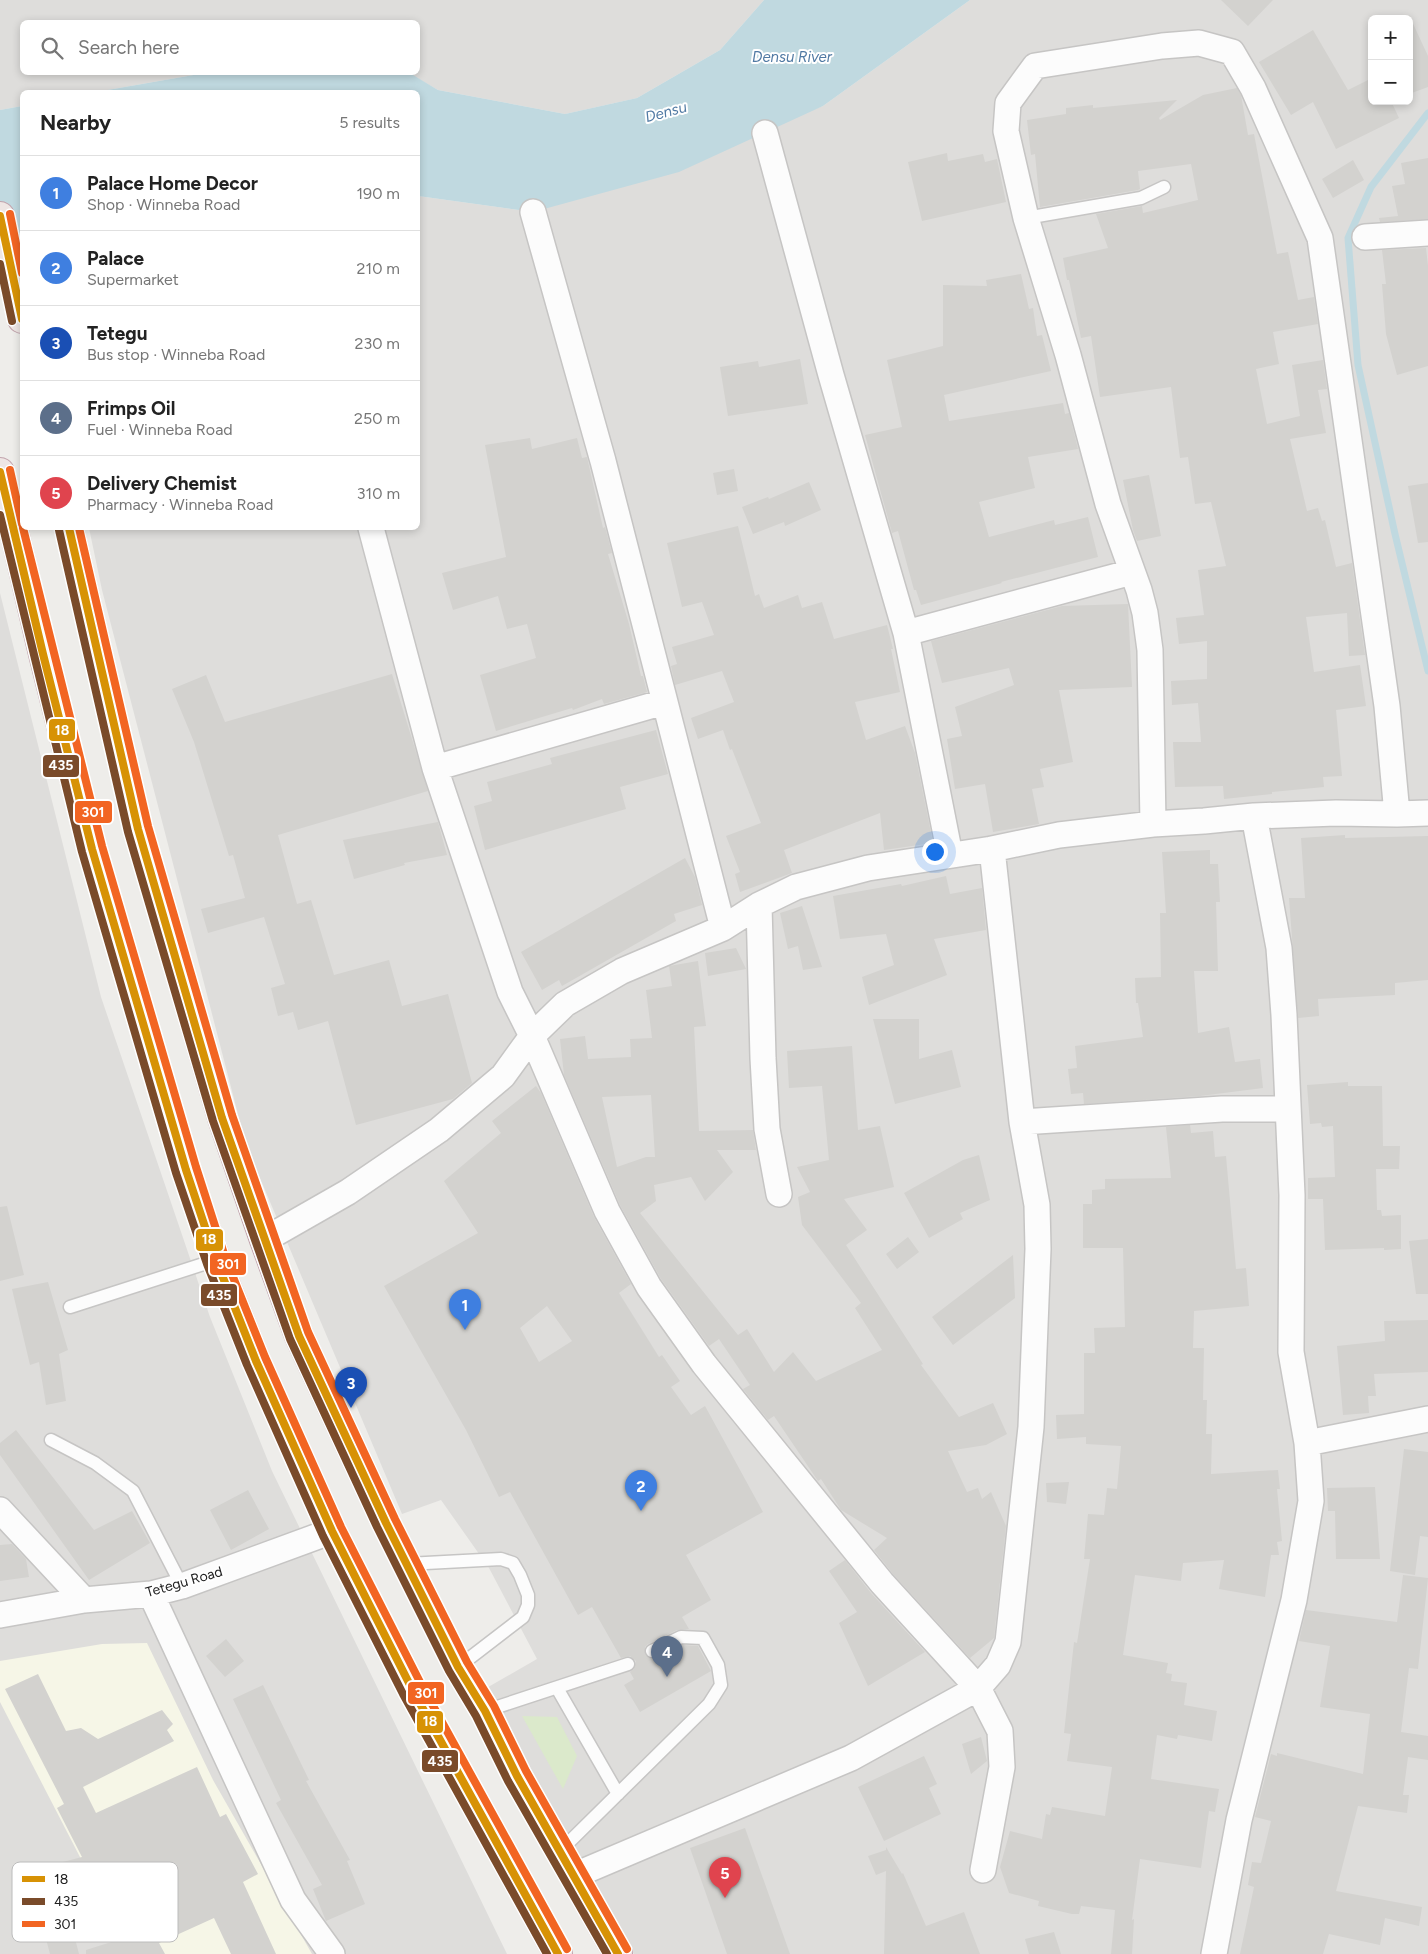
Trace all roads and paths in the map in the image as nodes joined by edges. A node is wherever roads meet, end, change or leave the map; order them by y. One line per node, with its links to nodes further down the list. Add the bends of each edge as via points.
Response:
1 (765, 133): 13 (street)
2 (1164, 187): 5 (lane, via 1140,198)
3 (533, 212): 14 (street, via 603,461)
4 (0, 216): 8 (highway)
5 (1026, 218): 12 (street, via 1108,504); 17 (street, via 1006,131 1008,103 1035,66 1199,43 1232,52 1253,88 1320,238 1387,706)
6 (1428, 233): 7 (street)
7 (1365, 237)
8 (20, 309)
9 (0, 472): 29 (highway, via 92,849 186,1170)
10 (69, 530): 28 (highway, via 138,829 222,1118)
11 (372, 530): 15 (street)
12 (1132, 572): 13 (street); 19 (street, via 1139,590 1150,650)
13 (906, 634): 21 (street)
14 (664, 702): 15 (street); 23 (street)
15 (435, 768): 24 (street, via 510,992)
16 (1428, 813): 17 (street)
17 (1397, 814): 18 (street)
18 (1254, 816): 19 (street); 25 (street, via 1279,948)
19 (1153, 824): 20 (street, via 1059,835)
20 (992, 849): 21 (street); 26 (street)
21 (950, 854): 22 (street, via 868,868 796,887)
22 (759, 905): 23 (street); 27 (street, via 767,1129)
23 (722, 928): 24 (street, via 622,971 565,1004)
24 (532, 1036): 28 (street, via 503,1076 439,1130 348,1192); 45 (street, via 607,1212 649,1288 704,1364 882,1583)
25 (1288, 1108): 26 (street); 33 (street, via 1292,1204 1291,1352)
26 (1022, 1122): 45 (street, via 1037,1205 1031,1427 1008,1642 998,1666)
27 (779, 1194)
28 (264, 1240): 36 (highway, via 300,1336)
29 (216, 1260): 30 (lane); 35 (highway, via 256,1361)
30 (70, 1307)
31 (1428, 1419): 33 (street)
32 (51, 1440): 37 (lane, via 95,1463 133,1491)
33 (1307, 1443): 54 (street, via 1311,1501 1294,1600 1239,1820)
34 (0, 1510): 39 (street)
35 (332, 1532): 37 (street, Tetegu Road); 52 (highway, via 412,1689)
36 (407, 1564): 43 (highway); 43 (lane, via 500,1559 513,1563 520,1576 528,1595 523,1616)
37 (182, 1586): 38 (street, Tetegu Road)
38 (152, 1594): 39 (street, Tetegu Road); 51 (street, via 293,1900)
39 (84, 1600): 40 (street, Tetegu Road)
40 (0, 1615)
41 (652, 1651): 47 (lane, via 682,1637 703,1638 718,1665 721,1685 709,1704)
42 (628, 1664): 44 (lane)
43 (458, 1667): 46 (highway)
44 (557, 1688): 46 (lane); 47 (lane)
45 (978, 1688): 49 (street, via 1000,1731 1002,1767); 50 (street, via 851,1758)
46 (485, 1711): 48 (highway)
47 (618, 1794): 48 (lane)
48 (560, 1851): 50 (highway)
49 (983, 1870)
50 (573, 1876): 53 (highway)
51 (332, 1954)
52 (558, 1954)
53 (618, 1954)
54 (1214, 1954)

